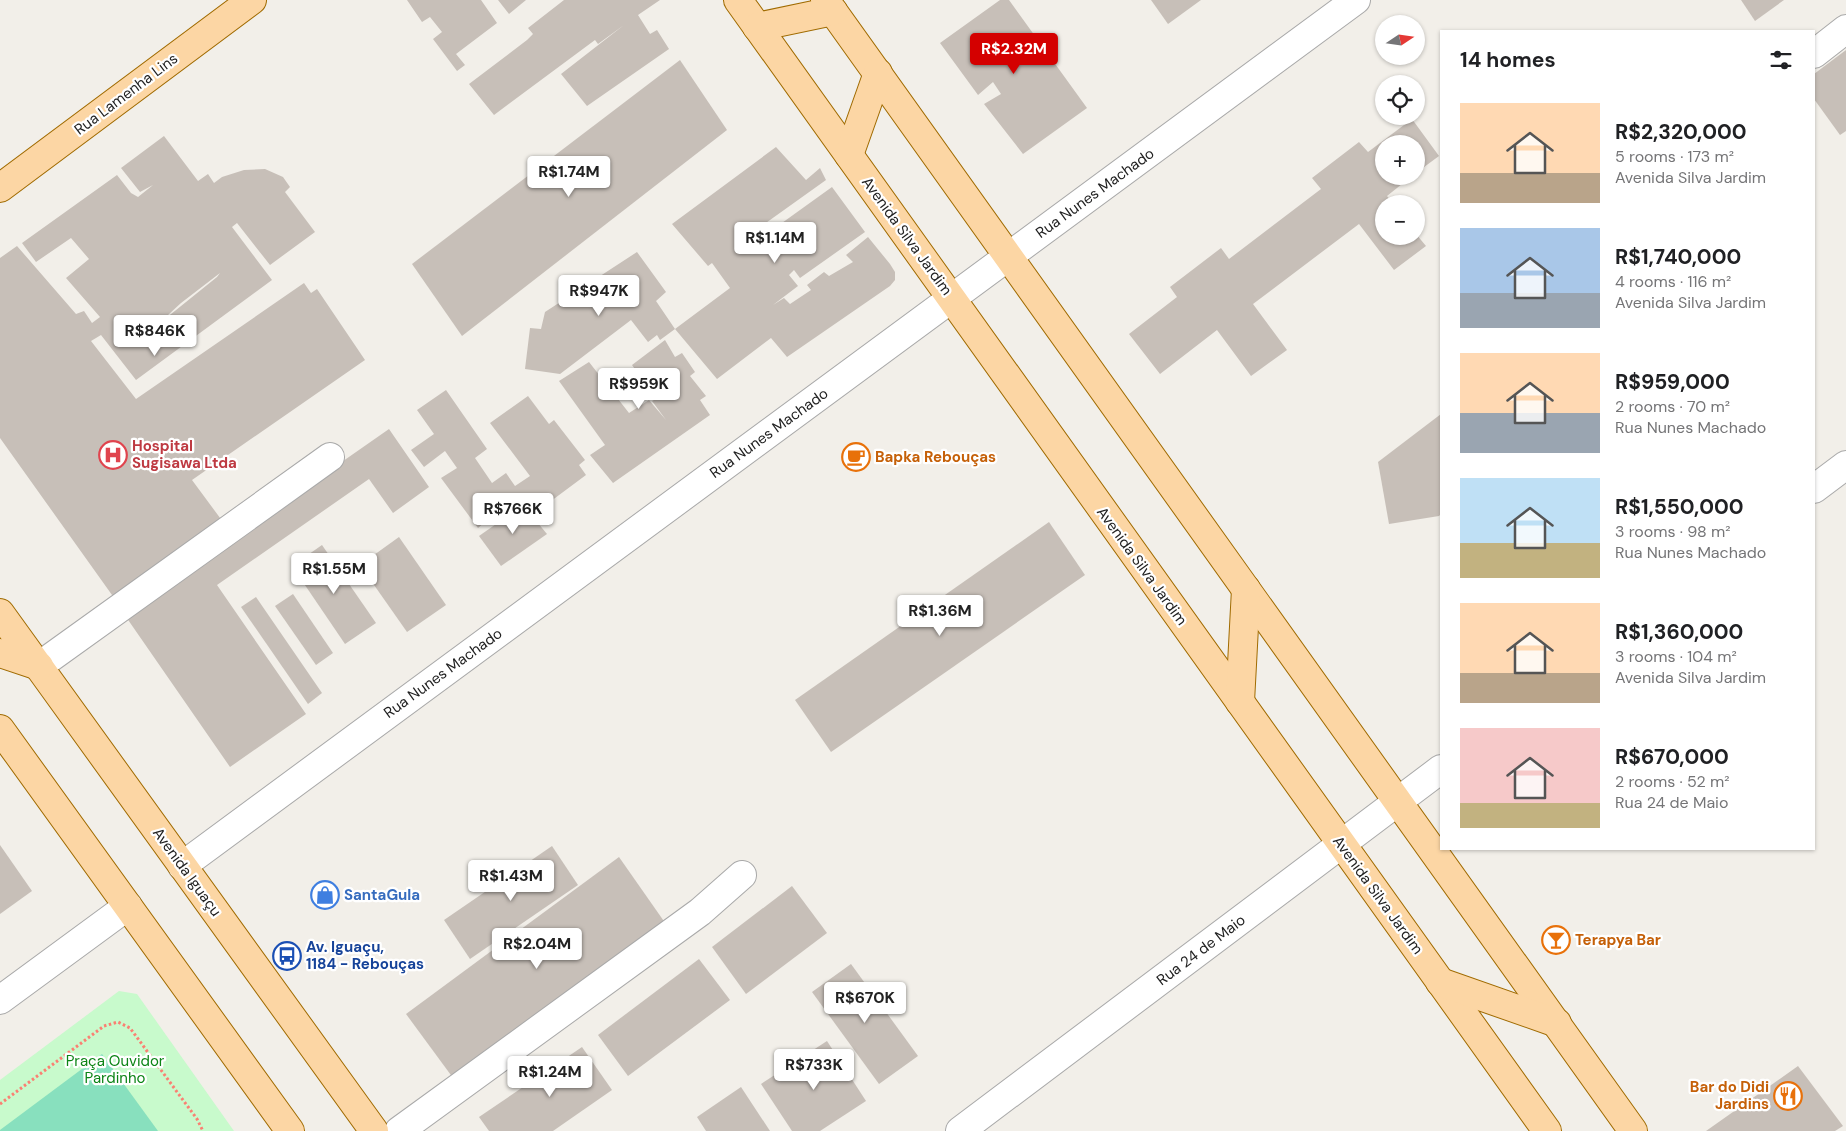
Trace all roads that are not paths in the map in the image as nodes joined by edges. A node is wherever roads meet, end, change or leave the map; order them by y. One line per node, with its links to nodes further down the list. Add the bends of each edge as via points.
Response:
1 (252, 0): 10 (main road, Rua Lamenha Lins)
2 (738, 0): 5 (main road, Avenida Silva Jardim)
3 (1356, 0): 11 (street, Rua Nunes Machado)
4 (829, 5): 5 (main road); 8 (main road)
5 (757, 27): 9 (main road, Avenida Silva Jardim)
6 (1846, 29): 7 (street)
7 (1815, 53)
8 (878, 73): 9 (main road); 11 (main road)
9 (848, 155): 12 (main road, Avenida Silva Jardim)
10 (0, 188)
11 (1008, 256): 12 (street, Rua Nunes Machado); 16 (main road)
12 (951, 298): 20 (main road, Avenida Silva Jardim); 25 (street, Rua Nunes Machado)
13 (330, 457): 19 (street)
14 (1846, 464): 15 (street)
15 (1815, 488)
16 (1246, 589): 20 (main road); 23 (main road)
17 (0, 613): 19 (main road, Avenida Iguaçu)
18 (0, 653): 19 (main road)
19 (38, 666): 25 (main road, Avenida Iguaçu)
20 (1240, 702): 24 (main road, Avenida Silva Jardim)
21 (2, 737): 27 (main road)
22 (1440, 770): 23 (street, Rua 24 de Maio)
23 (1398, 802): 24 (street, Rua 24 de Maio); 30 (main road)
24 (1342, 844): 28 (main road, Avenida Silva Jardim); 34 (street, Rua 24 de Maio)
25 (182, 866): 32 (main road, Avenida Iguaçu)
26 (742, 875): 33 (street, via 700,912)
27 (128, 906): 29 (street); 31 (main road)
28 (1440, 982): 30 (main road); 35 (main road, Avenida Silva Jardim)
29 (0, 1000)
30 (1557, 1024): 36 (main road)
31 (290, 1131)
32 (374, 1131)
33 (399, 1131)
34 (960, 1131)
35 (1547, 1131)
36 (1633, 1131)

